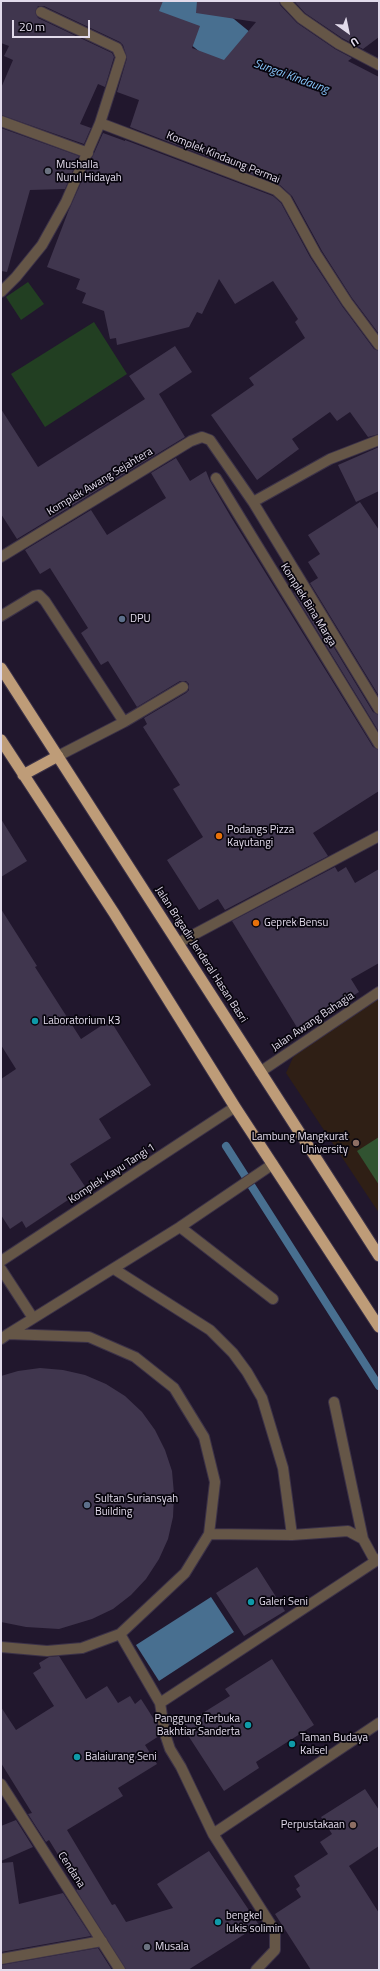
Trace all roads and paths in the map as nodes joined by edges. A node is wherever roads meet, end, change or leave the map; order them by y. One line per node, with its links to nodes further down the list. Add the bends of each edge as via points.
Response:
1 (285, 1): 3 (street, via 301,18 339,44)
2 (41, 12): 5 (street, via 117,48 121,57)
3 (379, 65)
4 (1, 121): 6 (street)
5 (100, 123): 6 (street); 8 (street, Komplek Kindaung Permai, via 276,190 286,199 316,254)
6 (88, 153): 7 (street, via 66,202 42,246)
7 (1, 292)
8 (379, 345)
9 (379, 440): 11 (street, via 330,459)
10 (216, 478): 19 (street, Komplek Bina Marga)
11 (253, 502): 12 (street, Komplek Awang Sejahtera, via 214,443 202,437 191,441); 16 (street)
12 (1, 557)
13 (1, 616): 17 (street, via 34,596 39,596 45,601)
14 (1, 668): 20 (highway, Jalan Brigadir Jenderal Hasan Basri)
15 (183, 687): 17 (street)
16 (379, 709)
17 (124, 722): 20 (street)
18 (1, 740): 21 (highway)
19 (379, 744)
20 (58, 756): 21 (highway); 23 (highway, Jalan Brigadir Jenderal Hasan Basri)
21 (23, 775): 26 (highway, via 114,913)
22 (379, 836): 23 (street)
23 (178, 943): 25 (highway, Jalan Brigadir Jenderal Hasan Basri)
24 (379, 992): 25 (street, Jalan Awang Bahagia)
25 (260, 1072): 29 (highway, Jalan Brigadir Jenderal Hasan Basri)
26 (235, 1106): 27 (highway); 30 (street, Komplek Kayu Tangi 1)
27 (273, 1164): 28 (street); 35 (highway)
28 (180, 1227): 32 (street); 33 (street)
29 (379, 1256)
30 (1, 1261)
31 (1, 1269): 34 (street)
32 (114, 1269): 34 (street); 39 (street, via 210,1330 233,1352 247,1372 262,1398 280,1460)
33 (273, 1299)
34 (33, 1318): 36 (street)
35 (379, 1327)
36 (5, 1336): 38 (street, via 89,1337 135,1357 174,1388 204,1437 215,1482)
37 (334, 1402): 40 (street)
38 (209, 1534): 39 (street); 42 (street, via 185,1573)
39 (292, 1535): 40 (street, via 348,1531)
40 (363, 1539): 41 (street)
41 (377, 1560): 44 (street)
42 (120, 1634): 43 (street, via 82,1648 47,1650); 44 (street)
43 (1, 1647)
44 (160, 1703): 47 (street, via 170,1749)
45 (379, 1723): 47 (street)
46 (1, 1784): 48 (street, Cendana)
47 (214, 1834): 51 (street, via 275,1931 275,1950)
48 (102, 1941): 49 (street); 50 (street, Cendana)
49 (1, 1959)
50 (120, 1970)
51 (256, 1970)

